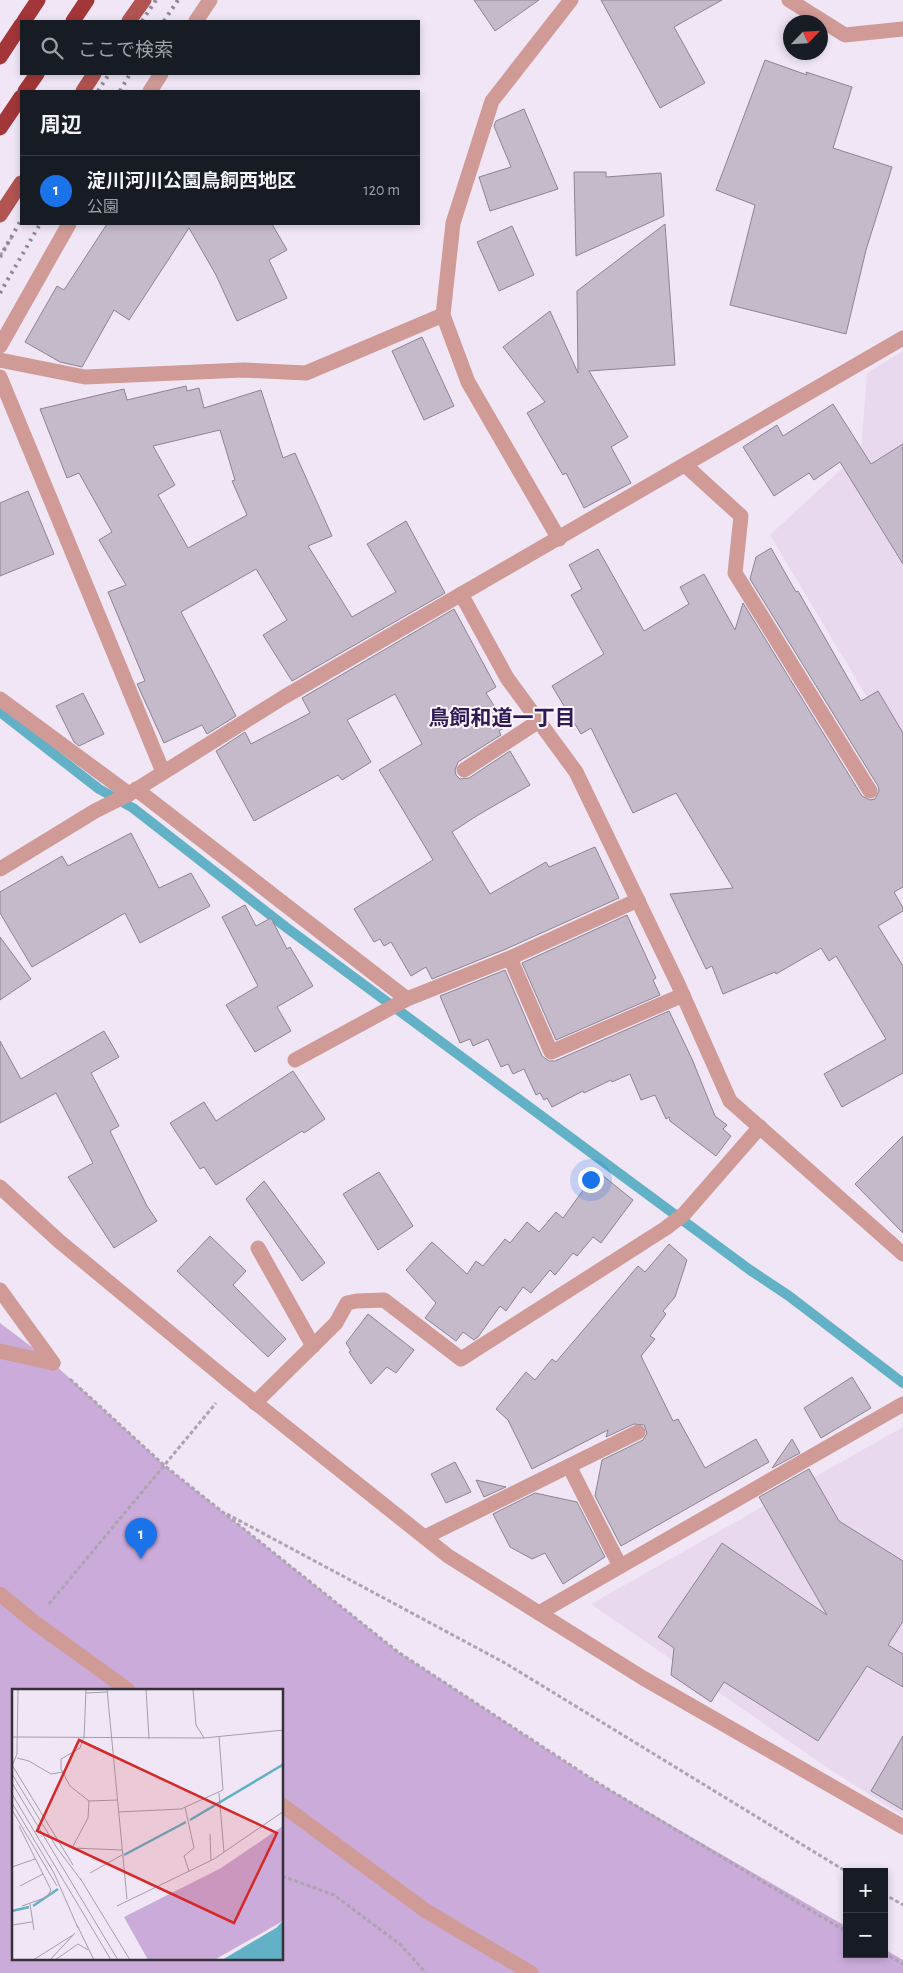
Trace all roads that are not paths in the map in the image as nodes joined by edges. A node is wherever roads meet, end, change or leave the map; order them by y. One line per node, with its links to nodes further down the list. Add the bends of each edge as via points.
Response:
1 (38, 0): 7 (highway)
2 (87, 0): 8 (highway)
3 (144, 0): 9 (main road)
4 (210, 0): 10 (street)
5 (571, 0): 25 (street, via 492,101 453,223)
6 (789, 0): 12 (street, via 845,35)
7 (25, 20)
8 (74, 20)
9 (130, 20)
10 (197, 20)
11 (20, 27): 13 (highway)
12 (903, 29)
13 (0, 57)
14 (36, 75): 17 (highway)
15 (93, 75): 18 (main road)
16 (160, 75): 19 (street)
17 (26, 90)
18 (84, 90)
19 (151, 90)
20 (20, 98): 21 (highway)
21 (0, 128)
22 (20, 185): 23 (main road)
23 (0, 215)
24 (67, 225): 27 (street)
25 (443, 315): 28 (street, via 306,373 244,370 85,377); 31 (street, via 468,382)
26 (903, 338): 30 (street)
27 (0, 346)
28 (0, 360)
29 (0, 377): 36 (street)
30 (685, 465): 31 (street); 37 (street, via 741,516 736,573)
31 (559, 539): 32 (street)
32 (461, 594): 34 (street, via 507,678); 36 (street, via 284,697)
33 (0, 699): 38 (street)
34 (539, 721): 35 (street); 40 (street, via 576,772)
35 (464, 770)
36 (164, 772): 38 (street)
37 (870, 791)
38 (132, 792): 39 (street); 43 (street)
39 (0, 869)
40 (638, 900): 41 (street); 42 (street)
41 (510, 958): 42 (street, via 551,1052); 43 (street)
42 (684, 995): 45 (street, via 730,1101)
43 (407, 999): 44 (street)
44 (295, 1060)
45 (760, 1127): 48 (street); 50 (street, via 684,1214 666,1228 461,1359 384,1300 348,1303 336,1323)
46 (0, 1187): 52 (street, via 59,1241)
47 (258, 1248): 50 (street)
48 (903, 1254)
49 (0, 1290): 51 (street, via 52,1363)
50 (313, 1346): 52 (street)
51 (0, 1351)
52 (255, 1403): 56 (street)
53 (903, 1404): 57 (street)
54 (638, 1432): 55 (street)
55 (569, 1466): 56 (street); 57 (street)
56 (425, 1537): 59 (street, via 448,1556)
57 (620, 1566): 59 (street)
58 (0, 1594): 60 (street)
59 (539, 1613): 62 (street, via 643,1678)
60 (127, 1689)
61 (284, 1806): 63 (street, via 426,1911)
62 (903, 1827)
63 (531, 1973)

